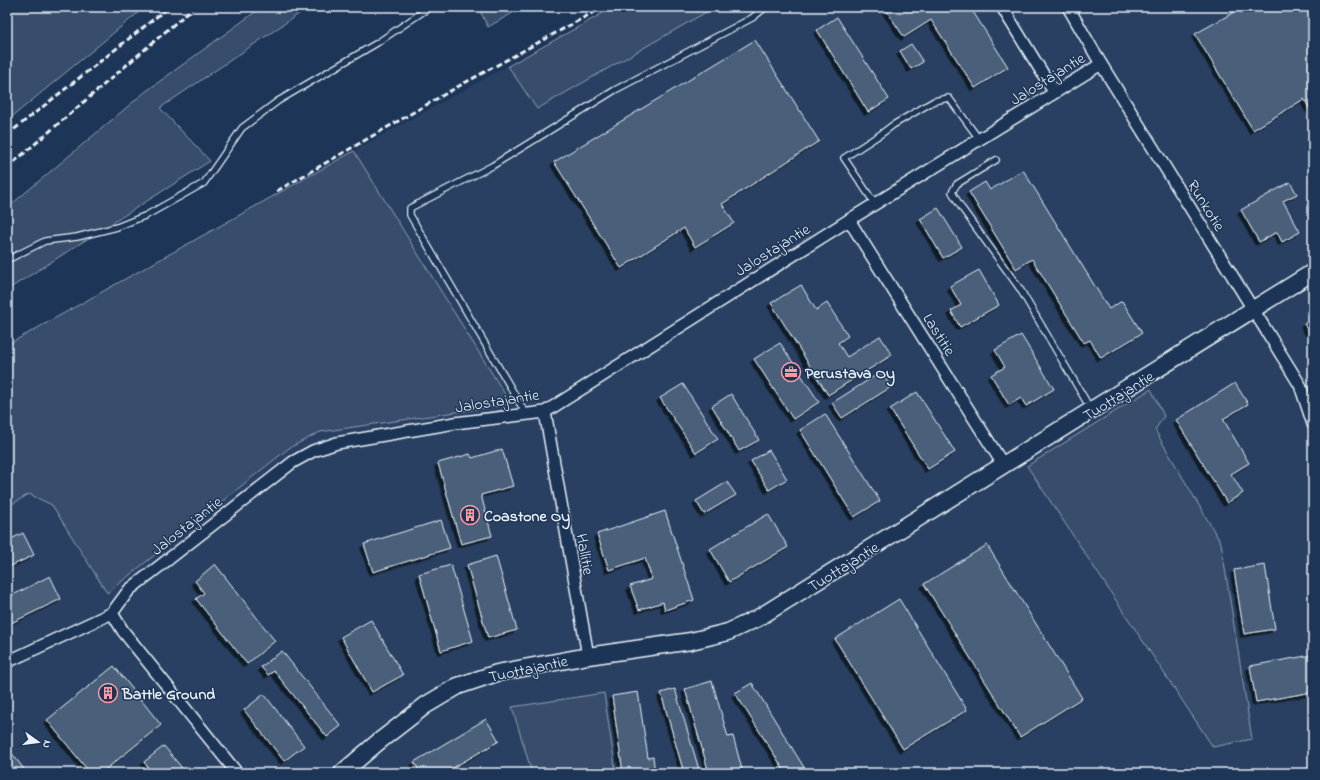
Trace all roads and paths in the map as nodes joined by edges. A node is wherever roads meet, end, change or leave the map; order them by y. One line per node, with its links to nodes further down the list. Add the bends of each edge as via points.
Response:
1 (430, 7): 11 (lane, via 377,43 278,101 242,128 204,183 147,215 117,227 77,237 45,241)
2 (766, 7): 16 (lane, via 752,18 615,90 492,166 410,208 410,215)
3 (1002, 7): 6 (street)
4 (1068, 7): 5 (street, Runkotie)
5 (1100, 64): 6 (street, Jalostajantie); 13 (street, Runkotie)
6 (1054, 92): 7 (street, Jalostajantie)
7 (979, 139): 9 (street, Jalostajantie); 9 (lane, via 949,98 934,101 893,125 844,158)
8 (996, 160): 14 (lane, via 957,184 952,192 1020,289)
9 (875, 204): 10 (street, Jalostajantie)
10 (849, 220): 15 (street, Jalostajantie); 18 (street, Lastitie)
11 (7, 260)
12 (1313, 272): 13 (street, Tuottajantie)
13 (1253, 309): 17 (street, Runkotie, via 1300,385); 18 (street, Tuottajantie)
14 (1086, 401)
15 (545, 412): 16 (street, Jalostajantie); 20 (street, Hallitie)
16 (526, 414): 19 (street, Jalostajantie, via 337,443 313,451 293,462 129,590)
17 (1313, 424)
18 (1004, 466): 20 (street, Tuottajantie, via 758,618 728,632 691,641)
19 (112, 613): 21 (street); 22 (street, via 123,631)
20 (588, 656): 23 (street, Tuottajantie, via 497,673 458,686 426,705)
21 (7, 662)
22 (237, 773)
23 (342, 773)

